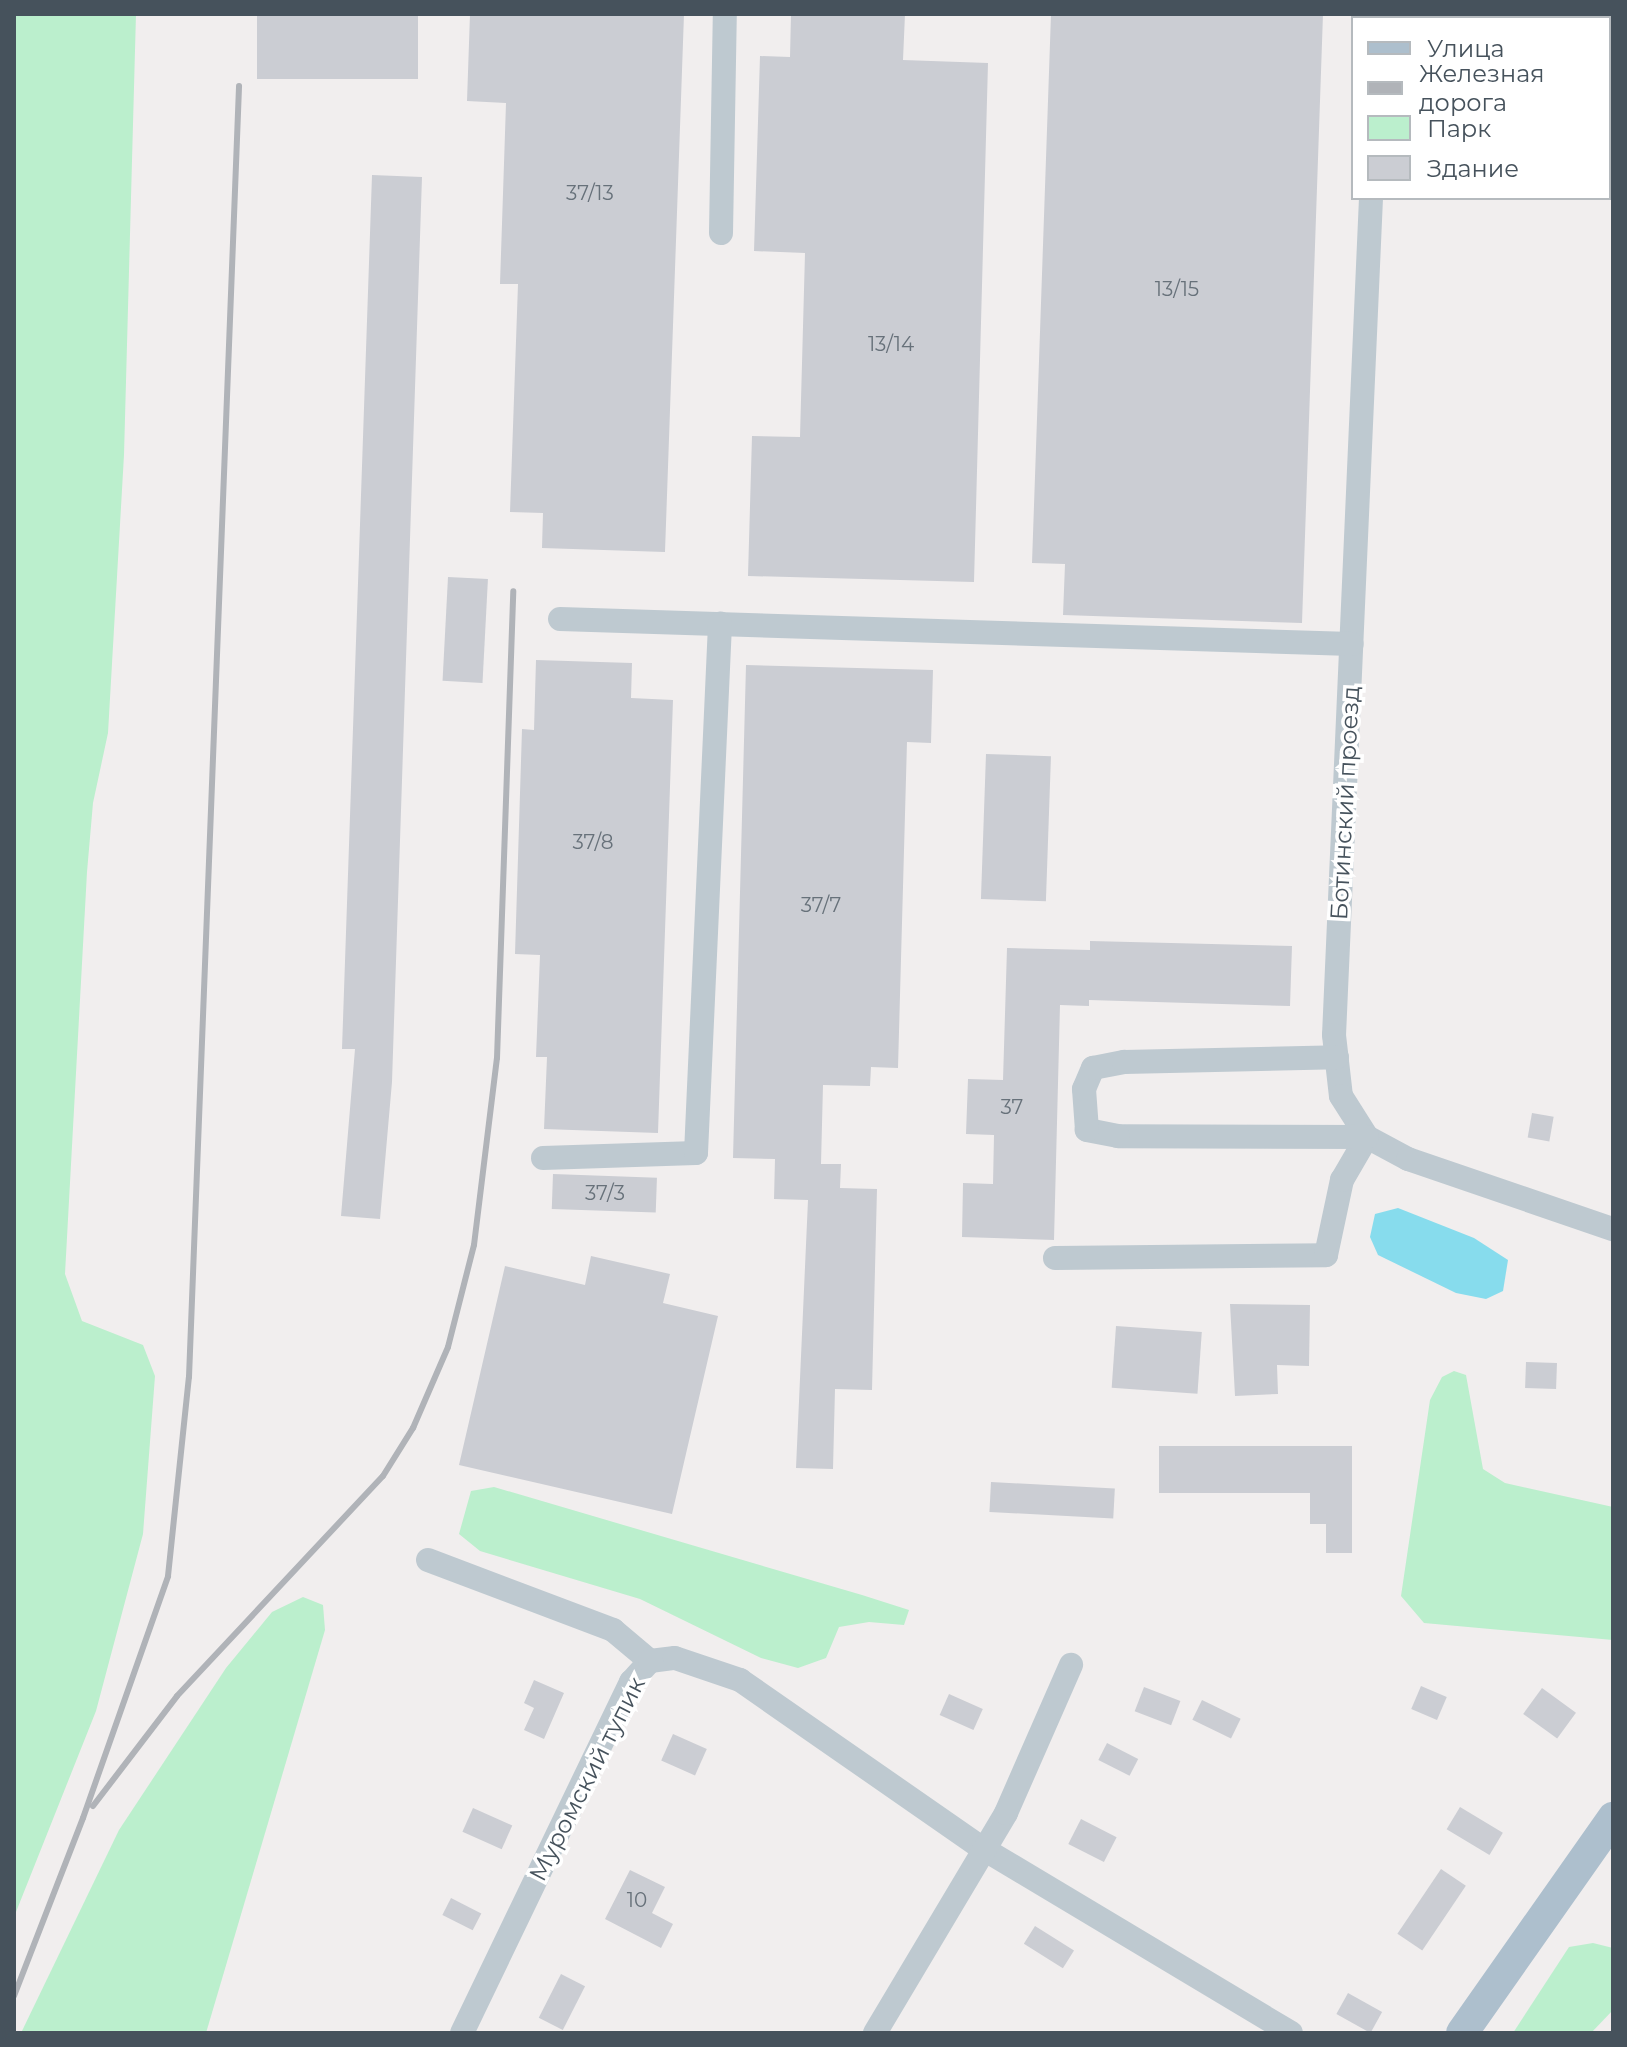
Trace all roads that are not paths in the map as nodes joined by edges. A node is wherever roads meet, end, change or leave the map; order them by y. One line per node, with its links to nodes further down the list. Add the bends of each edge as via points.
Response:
1 (725, 14): 3 (street)
2 (1371, 200): 6 (street, Ботинский проезд)
3 (721, 233)
4 (560, 619): 5 (street)
5 (720, 624): 6 (street); 9 (street, via 696,1153)
6 (1352, 644): 7 (street, Ботинский проезд)
7 (1337, 1057): 8 (street, Ботинский проезд, via 1341,1096); 8 (street, via 1124,1062 1093,1068 1084,1089 1087,1130 1118,1136)
8 (1367, 1137): 10 (street, Ботинский проезд, via 1408,1159); 11 (street, via 1342,1180 1326,1255)
9 (543, 1158)
10 (1613, 1229)
11 (1055, 1258)
12 (428, 1560): 13 (street, via 613,1630)
13 (650, 1661): 16 (street, Муромский тупик, via 700,1663 740,1680); 17 (street, Муромский тупик, via 631,1682)
14 (1071, 1665): 16 (street, via 1006,1813)
15 (1613, 1818): 20 (main road)
16 (982, 1848): 18 (street); 19 (street, Муромский тупик)
17 (462, 2033)
18 (875, 2033)
19 (1291, 2033)
20 (1462, 2033)

